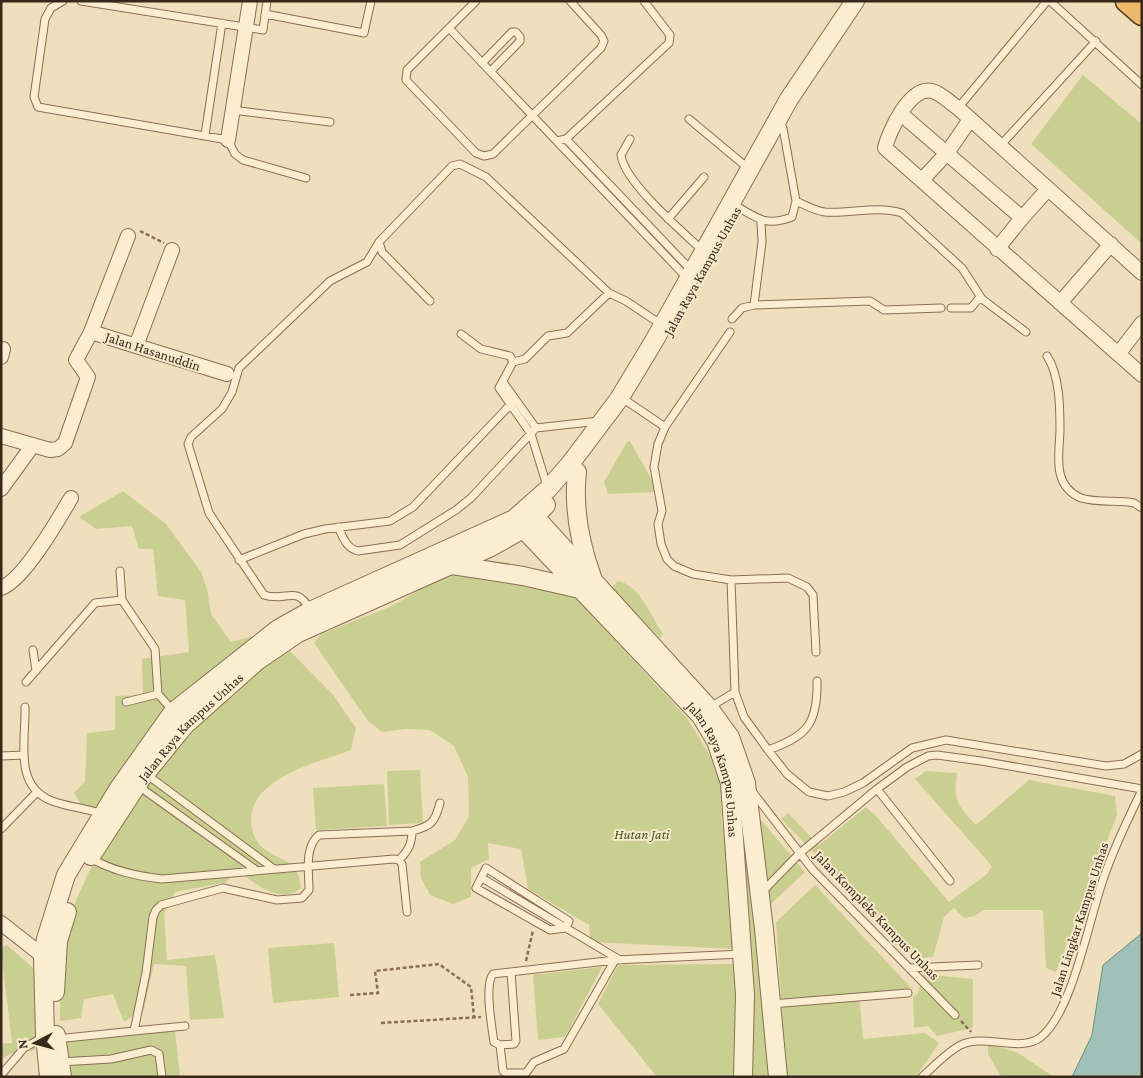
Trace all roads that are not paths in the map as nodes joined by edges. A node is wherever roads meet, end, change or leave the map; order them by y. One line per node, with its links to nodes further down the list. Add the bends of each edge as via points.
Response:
1 (63, 1): 31 (lane, via 54,4 47,13 34,97 36,105)
2 (81, 1): 13 (lane)
3 (250, 1): 17 (street)
4 (267, 1): 14 (lane)
5 (371, 1): 14 (lane, via 364,33)
6 (476, 1): 18 (lane)
7 (570, 1): 26 (lane, via 604,41 601,48)
8 (644, 1): 33 (lane, via 670,34 669,42)
9 (856, 1): 27 (street, Jalan Raya Kampus Unhas)
10 (867, 1): 27 (street, Jalan Raya Kampus Unhas)
11 (1048, 1): 19 (lane); 23 (lane)
12 (1127, 1): 15 (highway)
13 (110, 3): 16 (lane)
14 (265, 14): 17 (lane, via 263,30)
15 (1142, 14)
16 (222, 23): 17 (lane); 31 (lane)
17 (246, 27): 24 (street)
18 (449, 28): 20 (lane); 26 (lane, via 407,70 406,80 476,153 484,156 493,154)
19 (1096, 41): 22 (lane); 36 (lane)
20 (482, 63): 21 (lane); 21 (lane, via 512,32 516,32 520,41)
21 (491, 71): 26 (lane)
22 (1142, 85)
23 (958, 108): 25 (street, via 935,91 926,90 910,101); 29 (street)
24 (232, 110): 30 (lane); 34 (street)
25 (901, 114): 37 (street); 41 (street, via 885,148)
26 (533, 116): 35 (lane)
27 (786, 117): 38 (street, Jalan Raya Kampus Unhas); 43 (lane); 44 (street, Jalan Raya Kampus Unhas)
28 (689, 119): 38 (lane)
29 (969, 121): 36 (street); 37 (street)
30 (330, 122)
31 (205, 135): 34 (lane)
32 (630, 138): 46 (lane, via 621,155 622,160)
33 (566, 139): 35 (lane); 55 (lane)
34 (228, 140): 40 (lane, via 235,154 243,160)
35 (557, 141): 55 (lane)
36 (999, 147): 42 (street)
37 (947, 153): 41 (street); 45 (street)
38 (749, 169): 53 (street, Jalan Raya Kampus Unhas)
39 (704, 177): 46 (lane)
40 (306, 178)
41 (922, 180): 51 (street)
42 (1048, 189): 45 (street); 50 (street)
43 (796, 201): 47 (lane, via 792,218); 57 (lane, via 824,212 890,209 902,213 962,268)
44 (738, 207): 47 (lane); 53 (street, Jalan Raya Kampus Unhas)
45 (1022, 218): 51 (street)
46 (668, 219): 53 (lane)
47 (761, 222): 60 (lane, via 762,242)
48 (128, 236): 66 (street)
49 (379, 242): 56 (lane, via 452,166 460,164 486,178); 58 (lane, via 382,252); 91 (lane, via 367,262 330,281 239,368 232,392 222,410 191,437 188,444 209,512)
50 (1111, 244): 54 (street); 59 (street)
51 (997, 249): 59 (street)
52 (172, 250): 70 (street)
53 (706, 254): 55 (street, Jalan Raya Kampus Unhas)
54 (1142, 272)
55 (693, 277): 65 (street, Jalan Raya Kampus Unhas); 78 (street, Jalan Raya Kampus Unhas)
56 (609, 293): 65 (lane); 73 (lane, via 567,333 548,336 525,359)
57 (980, 296): 62 (lane, via 971,308); 68 (lane)
58 (430, 301)
59 (1060, 303): 71 (street)
60 (754, 305): 61 (lane, via 870,301 884,310); 63 (lane, via 742,308)
61 (941, 308)
62 (951, 308)
63 (732, 319)
64 (1142, 324): 71 (street)
65 (662, 326): 78 (street, Jalan Raya Kampus Unhas)
66 (91, 332): 70 (street, Jalan Hasanuddin); 83 (street, Jalan Hasanuddin, via 76,360 88,378 65,443 52,450)
67 (730, 332): 80 (lane)
68 (1026, 332)
69 (461, 334): 73 (lane, via 481,348 510,356)
70 (136, 346): 74 (street, Jalan Hasanuddin)
71 (1119, 353): 75 (street)
72 (1047, 356): 88 (lane, via 1059,402 1058,463 1065,486 1081,497 1134,503)
73 (513, 362): 76 (lane)
74 (227, 374)
75 (1142, 375)
76 (503, 382): 77 (lane, via 499,388); 81 (lane)
77 (510, 405): 81 (lane); 90 (lane, via 413,507 385,523)
78 (622, 405): 79 (street, Jalan Raya Kampus Unhas); 80 (lane); 84 (street, Jalan Raya Kampus Unhas)
79 (605, 420): 81 (lane); 86 (street, Jalan Raya Kampus Unhas)
80 (665, 427): 94 (lane, via 654,467 662,511 658,524 664,553 671,564 686,572)
81 (533, 431): 86 (lane); 90 (lane, via 471,498 407,541 396,546 358,551 347,545)
82 (1, 436): 83 (street, Jalan Hasanuddin)
83 (33, 446): 85 (street)
84 (576, 472): 89 (street, Jalan Raya Kampus Unhas); 95 (street, via 574,496)
85 (1, 489)
86 (548, 489): 89 (street, Jalan Raya Kampus Unhas)
87 (71, 498): 96 (street, via 33,556 12,582)
88 (1142, 508)
89 (525, 518): 92 (street, Jalan Raya Kampus Unhas); 95 (street, Jalan Raya Kampus Unhas); 98 (street, Jalan Raya Kampus Unhas)
90 (338, 527): 91 (lane, via 299,535)
91 (239, 560): 98 (lane, via 264,595 299,595)
92 (452, 565): 95 (street); 98 (street, Jalan Raya Kampus Unhas)
93 (120, 571): 97 (lane)
94 (731, 580): 100 (lane, via 788,578 807,587 813,595); 104 (lane)
95 (588, 587): 108 (street, Jalan Raya Kampus Unhas); 135 (street, Jalan Raya Kampus Unhas, via 701,716 716,741 730,783)
96 (1, 588)
97 (122, 600): 101 (lane, via 95,603); 105 (lane, via 155,649)
98 (309, 611): 109 (street, Jalan Raya Kampus Unhas, via 278,629); 114 (street, Jalan Raya Kampus Unhas, via 298,633 257,661 185,725)
99 (33, 650): 101 (lane)
100 (816, 652)
101 (36, 671): 103 (lane)
102 (818, 681): 110 (lane, via 818,703 808,728 790,742)
103 (26, 682)
104 (735, 692): 108 (lane); 110 (lane, via 744,717)
105 (158, 694): 106 (lane); 109 (lane)
106 (126, 702)
107 (25, 707): 112 (lane)
108 (709, 708): 115 (street, Jalan Raya Kampus Unhas, via 730,737)
109 (173, 712): 120 (street, Jalan Raya Kampus Unhas)
110 (768, 750): 111 (lane, via 803,789 828,796 863,783 912,748 946,740 1106,766 1124,764)
111 (1142, 754)
112 (24, 755): 113 (lane); 118 (lane, via 28,781)
113 (1, 756)
114 (141, 779): 124 (street, Jalan Raya Kampus Unhas); 127 (lane); 128 (lane)
115 (746, 783): 123 (lane, Jalan Kompleks Kampus Unhas); 131 (street, Jalan Raya Kampus Unhas)
116 (877, 789): 117 (lane, via 916,761 937,755); 123 (lane); 130 (lane)
117 (1142, 789): 156 (lane, Jalan Lingkar Kampus Unhas, via 1104,876 1067,1000 1045,1034 1027,1043 978,1040 960,1045)
118 (38, 792): 120 (lane, via 53,801); 121 (lane)
119 (440, 803): 122 (lane, via 435,820 425,828)
120 (102, 815): 136 (street, Jalan Raya Kampus Unhas, via 66,875)
121 (1, 829)
122 (412, 831): 125 (lane, via 408,852); 126 (lane, via 319,835 312,841)
123 (800, 853): 131 (lane); 139 (lane, Jalan Kompleks Kampus Unhas, via 839,898)
124 (90, 858): 128 (lane, via 134,876 162,879); 143 (street, Jalan Raya Kampus Unhas, via 76,880 58,941)
125 (399, 860): 126 (lane); 132 (lane)
126 (309, 866): 127 (lane); 147 (lane, via 309,890 302,898 277,900 223,888 158,907 153,917)
127 (274, 869): 128 (lane)
128 (256, 870)
129 (482, 878): 134 (lane); 134 (lane, via 476,888 550,930); 134 (lane, via 486,868 568,921)
130 (950, 881)
131 (760, 894): 144 (street, Jalan Raya Kampus Unhas)
132 (407, 912)
133 (1, 923): 136 (street)
134 (566, 928): 137 (lane)
135 (742, 954): 137 (lane); 142 (street, Jalan Raya Kampus Unhas)
136 (43, 956): 143 (street, Jalan Raya Kampus Unhas)
137 (618, 960): 140 (lane); 149 (lane, via 564,1049 534,1062 526,1073 506,1073 501,1066)
138 (978, 965): 139 (lane)
139 (909, 968): 145 (lane, Jalan Kompleks Kampus Unhas)
140 (511, 972): 149 (lane, via 516,1041); 149 (lane, via 493,974 490,978 490,1016 494,1042)
141 (908, 993): 144 (lane)
142 (745, 995): 144 (street); 154 (street, Jalan Raya Kampus Unhas)
143 (50, 997): 148 (street, Jalan Raya Kampus Unhas)
144 (771, 1000): 155 (street, Jalan Raya Kampus Unhas)
145 (955, 1015)
146 (186, 1026): 147 (lane)
147 (134, 1031): 148 (lane)
148 (50, 1038): 150 (street, Jalan Raya Kampus Unhas); 151 (lane, via 24,1048); 152 (street, Jalan Raya Kampus Unhas)
149 (500, 1045)
150 (61, 1070): 153 (lane, via 151,1050 160,1054)
151 (1, 1075)
152 (49, 1077)
153 (162, 1077)
154 (743, 1077)
155 (778, 1077)
156 (922, 1077)

